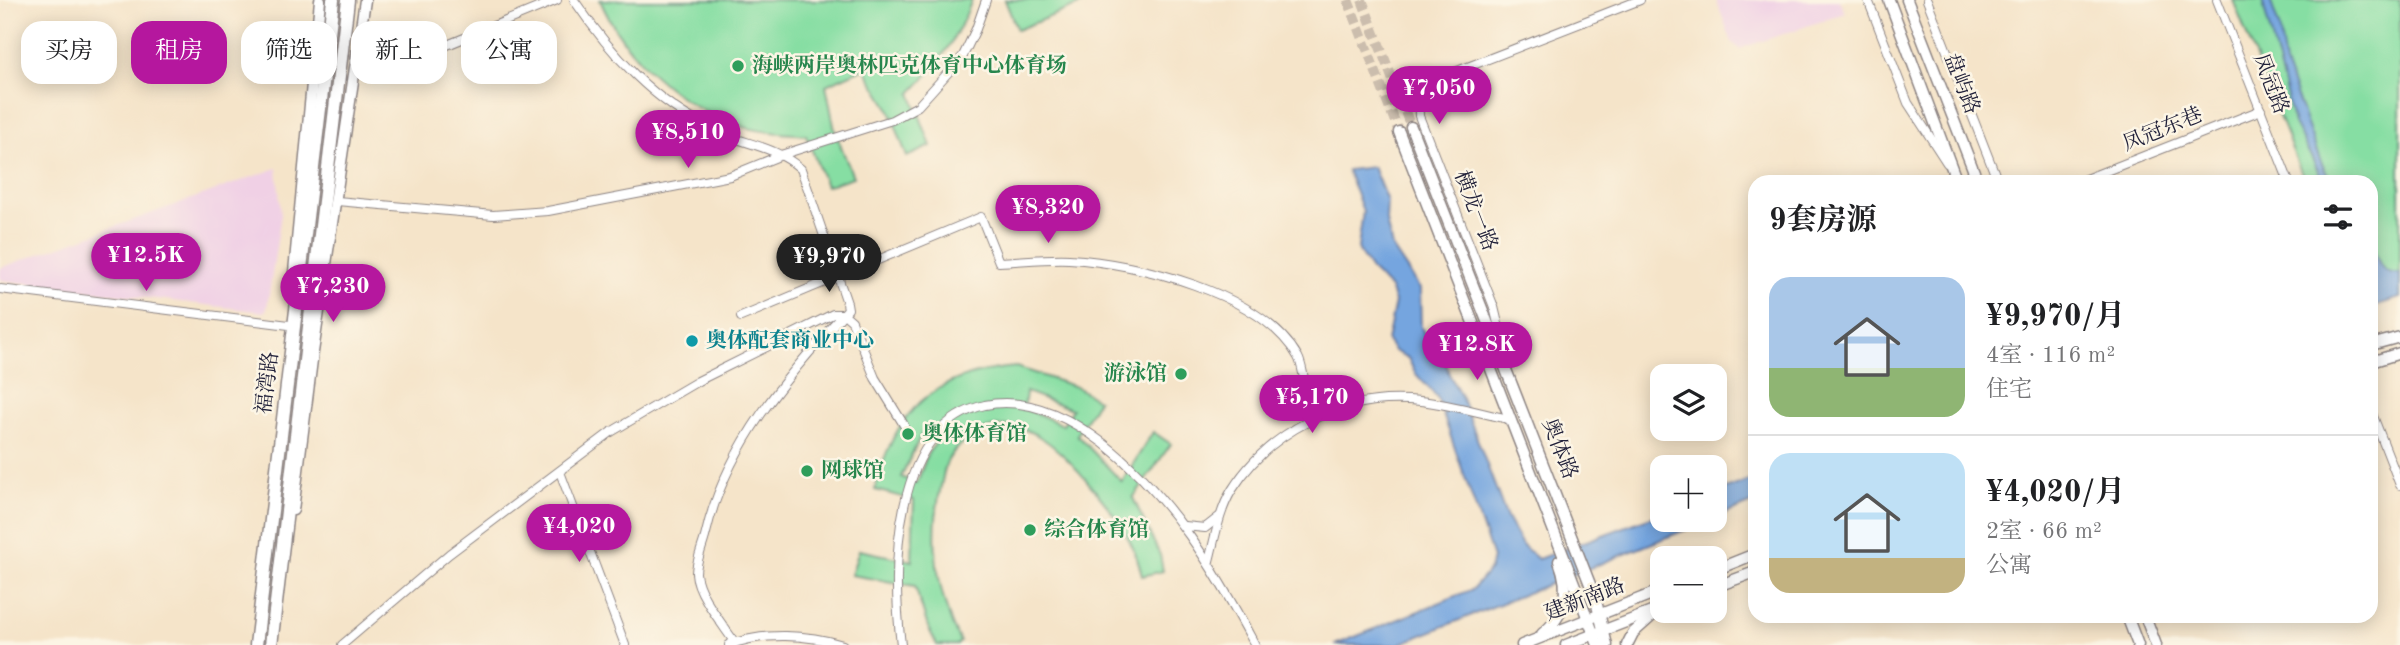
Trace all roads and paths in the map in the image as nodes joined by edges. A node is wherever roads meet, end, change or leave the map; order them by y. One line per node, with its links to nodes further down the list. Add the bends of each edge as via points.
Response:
1 (320, 0): 32 (main road)
2 (333, 0): 62 (highway, 福湾路)
3 (348, 0): 63 (highway, 福湾路)
4 (365, 0): 14 (main road)
5 (557, 0): 15 (street)
6 (574, 0): 20 (street, via 624,64 666,102 720,133)
7 (986, 0): 20 (street, via 962,56 918,106 892,120)
8 (1640, 0): 37 (street, 横龙一路, via 1429,82 1418,92 1419,116 1494,307)
9 (1868, 0): 21 (street, via 1908,103)
10 (1889, 0): 21 (main road, 盘屿路)
11 (1907, 0): 23 (main road, 盘屿路)
12 (1927, 0): 24 (street)
13 (2217, 0): 17 (street, 凤冠路)
14 (362, 21)
15 (447, 45)
16 (352, 84): 27 (main road)
17 (2261, 110): 25 (street, 凤冠东巷); 26 (street, 凤冠路)
18 (1411, 127): 37 (main road, 奥体路)
19 (1399, 132): 39 (main road, 奥体路)
20 (784, 154): 27 (street, via 730,176 548,211 493,215); 28 (street, via 800,169)
21 (1952, 170): 22 (main road, 盘屿路)
22 (1954, 175)
23 (1975, 175)
24 (1995, 175)
25 (2096, 175)
26 (2286, 175)
27 (337, 201): 64 (main road, via 313,352)
28 (838, 274): 30 (street, via 848,309); 31 (street); 38 (street, via 981,217 999,262 1067,259 1169,276 1219,295 1268,323 1299,358)
29 (0, 289): 32 (street)
30 (844, 314): 40 (street, via 852,321 875,378); 42 (street, via 833,314 698,381 611,432); 61 (street, via 760,416 728,465 709,516 696,574)
31 (741, 317)
32 (289, 326): 62 (main road)
33 (2400, 337): 34 (main road)
34 (2378, 343)
35 (2400, 353): 36 (main road)
36 (2378, 360)
37 (1510, 374): 54 (main road, 奥体路)
38 (1310, 419): 39 (street, via 1361,403 1395,400 1429,402); 45 (street, via 1257,459)
39 (1509, 419): 44 (main road, 奥体路)
40 (904, 425)
41 (2378, 429): 43 (street)
42 (560, 472): 65 (street, via 449,554); 66 (street)
43 (2400, 485)
44 (1542, 505): 54 (main road, 奥体路); 59 (main road, via 1565,578 1566,596 1556,620)
45 (1221, 514): 46 (street, via 1205,528); 48 (street)
46 (1182, 524): 48 (street); 60 (street, via 1115,453 1061,418 1021,403 971,410 947,423 930,443 908,491 897,582)
47 (1748, 557): 49 (main road)
48 (1209, 561): 69 (street)
49 (1727, 565)
50 (1748, 575): 51 (main road)
51 (1727, 582)
52 (1650, 595): 54 (main road, 建新南路)
53 (1650, 614): 58 (main road, 建新南路)
54 (1595, 617): 58 (main road, 奥体路); 59 (main road, 建新南路)
55 (1650, 618): 73 (main road)
56 (2130, 623): 74 (main road)
57 (2148, 623): 75 (main road)
58 (1599, 637): 71 (main road, 建新南路); 72 (main road, 奥体路)
59 (1535, 640): 70 (main road, 建新南路)
60 (900, 641): 68 (street)
61 (732, 644): 67 (street, via 786,637)
62 (253, 645)
63 (271, 645)
64 (277, 645)
65 (342, 645)
66 (625, 645)
67 (842, 645)
68 (894, 645)
69 (1255, 645)
70 (1522, 645)
71 (1566, 645)
72 (1607, 645)
73 (1627, 645)
74 (2138, 645)
75 (2156, 645)

